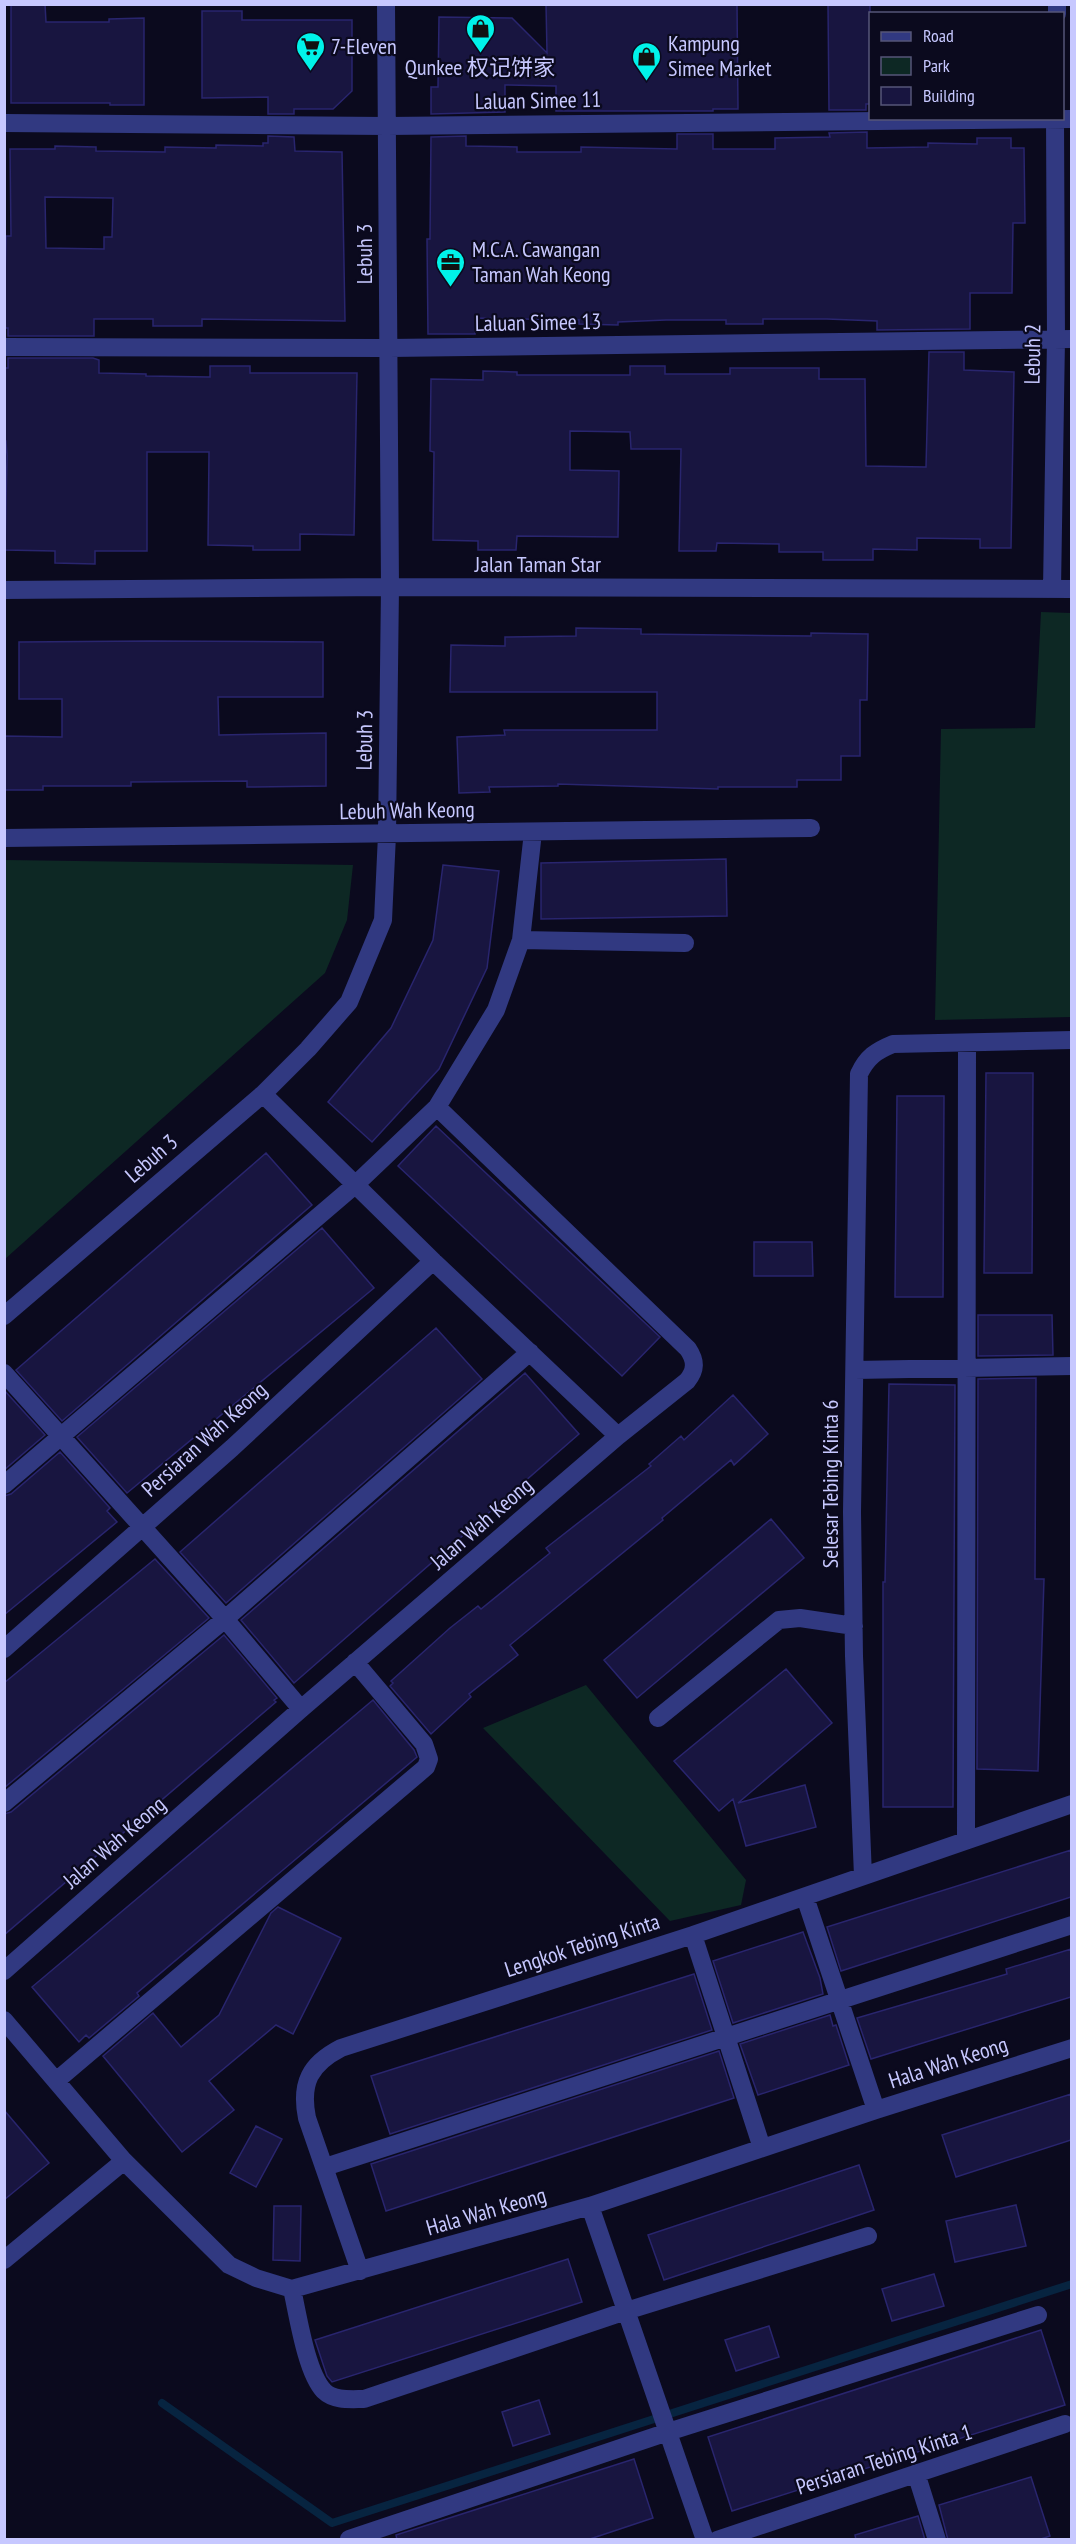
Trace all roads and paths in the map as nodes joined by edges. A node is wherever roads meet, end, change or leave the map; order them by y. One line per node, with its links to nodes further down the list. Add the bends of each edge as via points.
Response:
1 (386, 4): 5 (street, Lebuh 3)
2 (960, 120): 5 (street, Laluan Simee 11)
3 (1055, 120): 6 (street, Lebuh 2)
4 (4, 123): 5 (street, Laluan Simee 11)
5 (387, 126): 8 (street, Lebuh 3)
6 (1064, 339): 8 (street, Laluan Simee 13); 10 (street, Lebuh 2)
7 (4, 347): 8 (street, Laluan Simee 13)
8 (388, 348): 9 (street, Lebuh 3)
9 (390, 587): 10 (street, Jalan Taman Star); 12 (street, Jalan Taman Star); 15 (street, Lebuh 3)
10 (1052, 589): 11 (street, Jalan Taman Star)
11 (1071, 589)
12 (4, 590)
13 (811, 828): 14 (street, Lebuh Wah Keong)
14 (533, 832): 15 (street, Lebuh Wah Keong); 17 (street)
15 (387, 835): 16 (street, Lebuh Wah Keong); 21 (street, Lebuh 3, via 383,920 349,1002)
16 (4, 838)
17 (521, 940): 18 (street); 22 (street, via 495,1010)
18 (686, 943)
19 (1071, 1040): 20 (street, Selesar Tebing Kinta 6)
20 (967, 1042): 28 (street); 29 (street, Selesar Tebing Kinta 6, via 893,1044 876,1051 859,1074)
21 (263, 1094): 23 (street); 25 (street, Lebuh 3)
22 (437, 1107): 23 (street); 32 (street, Jalan Wah Keong, via 693,1356 695,1365 687,1381)
23 (355, 1185): 24 (street); 31 (street)
24 (433, 1261): 26 (street); 34 (street, Persiaran Wah Keong)
25 (4, 1316)
26 (531, 1352): 32 (street); 35 (street)
27 (1071, 1366): 28 (street)
28 (966, 1367): 29 (street); 43 (street)
29 (855, 1370): 36 (street, Selesar Tebing Kinta 6)
30 (4, 1373): 31 (street)
31 (61, 1436): 33 (street); 34 (street)
32 (618, 1436): 38 (street, Jalan Wah Keong)
33 (4, 1485)
34 (141, 1528): 35 (street); 37 (street, Persiaran Wah Keong)
35 (225, 1619): 39 (street); 41 (street)
36 (854, 1626): 40 (street, via 800,1618 779,1620); 44 (street, Selesar Tebing Kinta 6)
37 (4, 1648)
38 (355, 1662): 39 (street, Jalan Wah Keong); 53 (street, via 424,1744 429,1760 426,1767)
39 (301, 1709): 48 (street, Jalan Wah Keong)
40 (658, 1718)
41 (4, 1803)
42 (1071, 1804): 43 (street, Lengkok Tebing Kinta)
43 (966, 1840): 44 (street, Lengkok Tebing Kinta)
44 (863, 1876): 45 (street, Lengkok Tebing Kinta)
45 (806, 1897): 47 (street, Lengkok Tebing Kinta); 49 (street)
46 (1071, 1924): 49 (street)
47 (693, 1935): 51 (street); 57 (street, Lengkok Tebing Kinta, via 326,2056 306,2084 304,2101)
48 (4, 1971)
49 (840, 2000): 51 (street); 54 (street)
50 (4, 2020): 53 (street)
51 (726, 2035): 55 (street); 57 (street)
52 (1071, 2048): 54 (street, Hala Wah Keong)
53 (56, 2081): 56 (street)
54 (876, 2110): 55 (street, Hala Wah Keong)
55 (762, 2148): 58 (street, Hala Wah Keong)
56 (124, 2161): 60 (street); 62 (street, via 229,2265)
57 (325, 2167): 61 (street, Lengkok Tebing Kinta)
58 (590, 2206): 61 (street, Hala Wah Keong); 63 (street)
59 (868, 2236): 63 (street)
60 (4, 2260)
61 (360, 2271): 62 (street, Hala Wah Keong)
62 (292, 2289): 63 (street, via 310,2364 324,2391 341,2399 364,2399)
63 (626, 2312): 66 (street)
64 (1038, 2315): 66 (street)
65 (1065, 2424): 67 (street, Persiaran Tebing Kinta 1)
66 (668, 2430): 68 (street); 69 (street)
67 (916, 2474): 70 (street, Persiaran Tebing Kinta 1); 71 (street)
68 (349, 2539)
69 (705, 2540)
70 (717, 2540)
71 (937, 2540)

